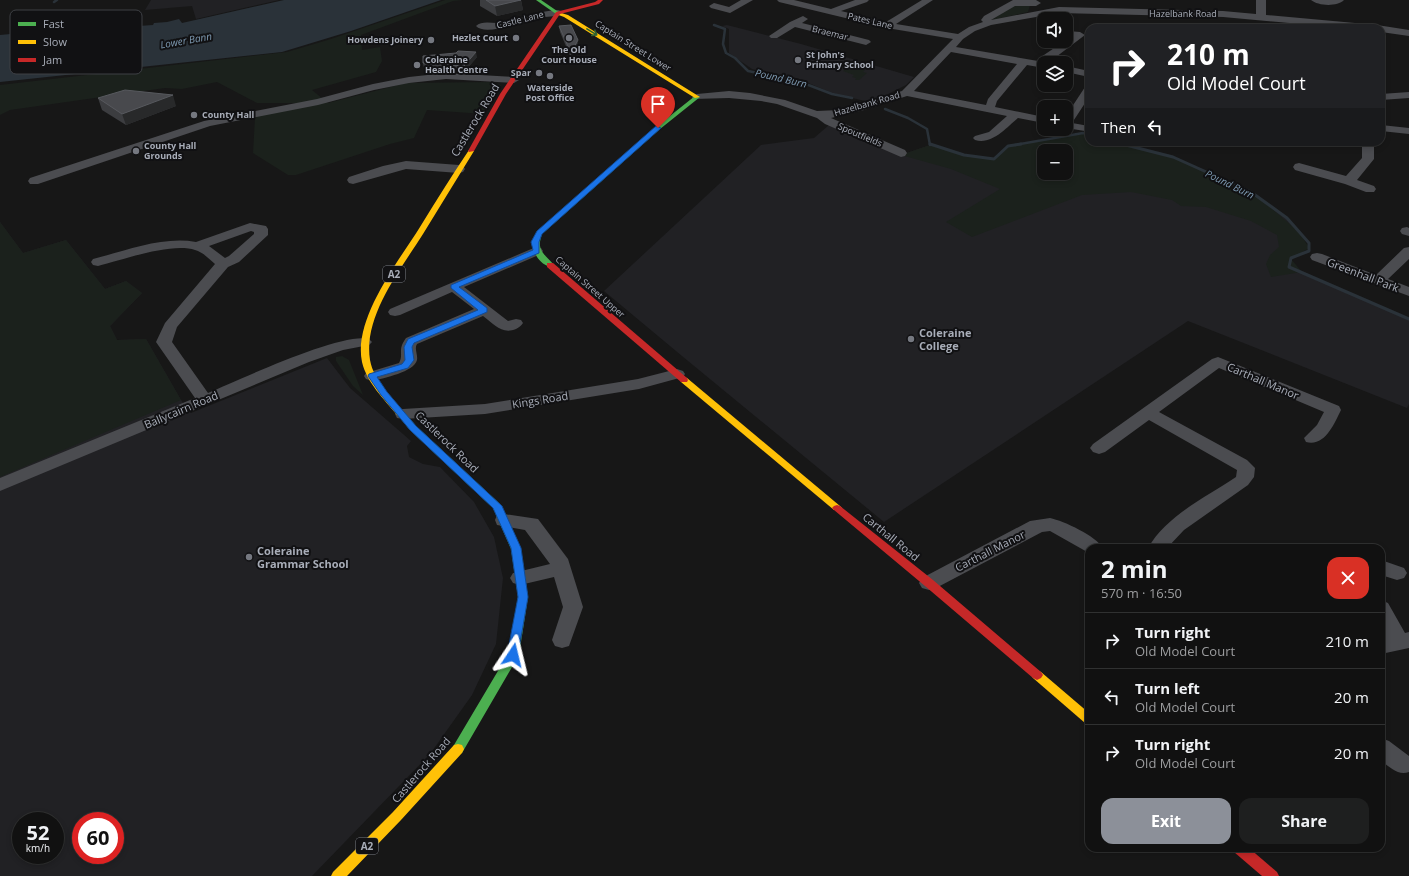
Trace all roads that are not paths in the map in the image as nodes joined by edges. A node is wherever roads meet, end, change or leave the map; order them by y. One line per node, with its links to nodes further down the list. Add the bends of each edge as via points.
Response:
1 (538, 0): 17 (main road, Captain Street Lower)
2 (608, 0): 10 (street)
3 (748, 0): 13 (street, via 730,10)
4 (782, 0): 11 (street, Pates Lane)
5 (864, 0): 15 (street)
6 (928, 0): 23 (street)
7 (1261, 0): 19 (street)
8 (1316, 0): 9 (street)
9 (1339, 0)
10 (599, 1): 17 (main road)
11 (797, 1): 14 (street, Pates Lane)
12 (1036, 1): 16 (street); 20 (street, Hazelbank Road, via 1013,3 987,18)
13 (714, 6)
14 (819, 9): 15 (street, Pates Lane); 21 (street, Braemar)
15 (831, 12): 23 (street, Pates Lane)
16 (1042, 12): 19 (street, Hazelbank Road, via 1059,10 1134,13 1184,9)
17 (558, 13): 24 (street, Castle Lane, via 546,13 490,27); 39 (main road, Castlerock Road / A2); 43 (main road, Captain Street Lower, one-way to 43)
18 (1037, 13): 20 (street, Hazelbank Road)
19 (1261, 17): 22 (street, Hazelbank Road)
20 (989, 23): 29 (street, Hazelbank Road)
21 (793, 24): 28 (street, Braemar); 31 (street, Braemar)
22 (1326, 24)
23 (887, 25): 29 (street, Pates Lane)
24 (481, 26)
25 (1385, 29): 26 (street)
26 (1407, 30)
27 (1073, 33): 30 (street, via 1080,35)
28 (774, 36)
29 (960, 37): 32 (street, Hazelbank Road)
30 (1073, 40)
31 (866, 42)
32 (949, 48): 35 (street); 40 (street, Hazelbank Road)
33 (1061, 48): 34 (street)
34 (1049, 56)
35 (1024, 62): 36 (street); 45 (street)
36 (1037, 64)
37 (1073, 71): 38 (street)
38 (1085, 73)
39 (514, 80): 58 (main road, Castlerock Road / A2); 60 (street, via 446,76 372,87 307,104 208,123)
40 (906, 93): 47 (street); 48 (street, Hazelbank Road, via 836,114)
41 (1085, 95): 46 (street)
42 (1409, 95): 44 (street)
43 (697, 97): 48 (street, Hazelbank Road, via 758,97 779,101); 64 (main road, via 539,233 535,242)
44 (1385, 97)
45 (991, 105)
46 (1073, 113)
47 (1016, 114): 49 (street); 54 (street, via 993,134 983,137)
48 (820, 116): 56 (street, Spoutfields)
49 (1037, 118)
50 (1073, 124): 51 (street)
51 (1085, 128)
52 (1385, 128): 53 (street)
53 (1409, 131)
54 (999, 142)
55 (1368, 146): 61 (street, via 1368,160)
56 (901, 153)
57 (1299, 167): 61 (street)
58 (459, 169): 59 (street, via 406,165 387,168); 75 (main road, Castlerock Road / A2, via 380,295)
59 (353, 180)
60 (34, 181)
61 (1349, 181): 62 (street)
62 (1370, 189)
63 (197, 246): 67 (street, via 176,245 149,249); 68 (street, via 211,252); 68 (street, via 250,227 261,229 261,235)
64 (536, 251): 70 (street); 76 (main road, Captain Street Upper)
65 (1409, 251): 69 (street)
66 (1317, 257): 69 (street, Greenhall Park)
67 (98, 262)
68 (223, 264): 78 (street, via 170,326 164,342)
69 (1378, 281): 71 (street, Greenhall Park)
70 (454, 287): 72 (street); 73 (street)
71 (1409, 292)
72 (484, 310): 74 (street, via 507,328); 77 (street, via 411,341 408,347 410,360 405,366)
73 (395, 312)
74 (516, 323)
75 (364, 342): 77 (main road, Castlerock Road / A2, via 369,372); 78 (street, Ballycairn Road, via 340,346 303,359)
76 (676, 374): 80 (street, Kings Road, via 639,384 485,409); 89 (main road, Carthall Road)
77 (372, 376): 80 (main road, Castlerock Road / A2)
78 (205, 400): 83 (street, Ballycairn Road)
79 (1148, 413): 81 (street, Carthall Manor, via 1218,362 1333,410 1324,428); 82 (street, Carthall Manor); 86 (street, via 1246,468 1242,481 1177,526)
80 (403, 414): 84 (main road, Castlerock Road / A2, via 413,428 497,506)
81 (1312, 438)
82 (1099, 448)
83 (0, 485)
84 (504, 520): 87 (street, via 531,524 558,559); 88 (main road, Castlerock Road / A2, via 516,548)
85 (1087, 544): 89 (street, Carthall Manor, via 1058,526 1037,526)
86 (1160, 544)
87 (561, 568): 88 (street); 91 (street, via 573,607)
88 (520, 578): 97 (main road, Castlerock Road / A2, via 523,597 513,655 457,750)
89 (930, 583): 93 (main road, Carthall Road)
90 (1385, 617): 92 (street)
91 (562, 640)
92 (1396, 642)
93 (1085, 717)
94 (1385, 751): 95 (street)
95 (1403, 764)
96 (1244, 852): 98 (main road)
97 (338, 876)
98 (1272, 876)

